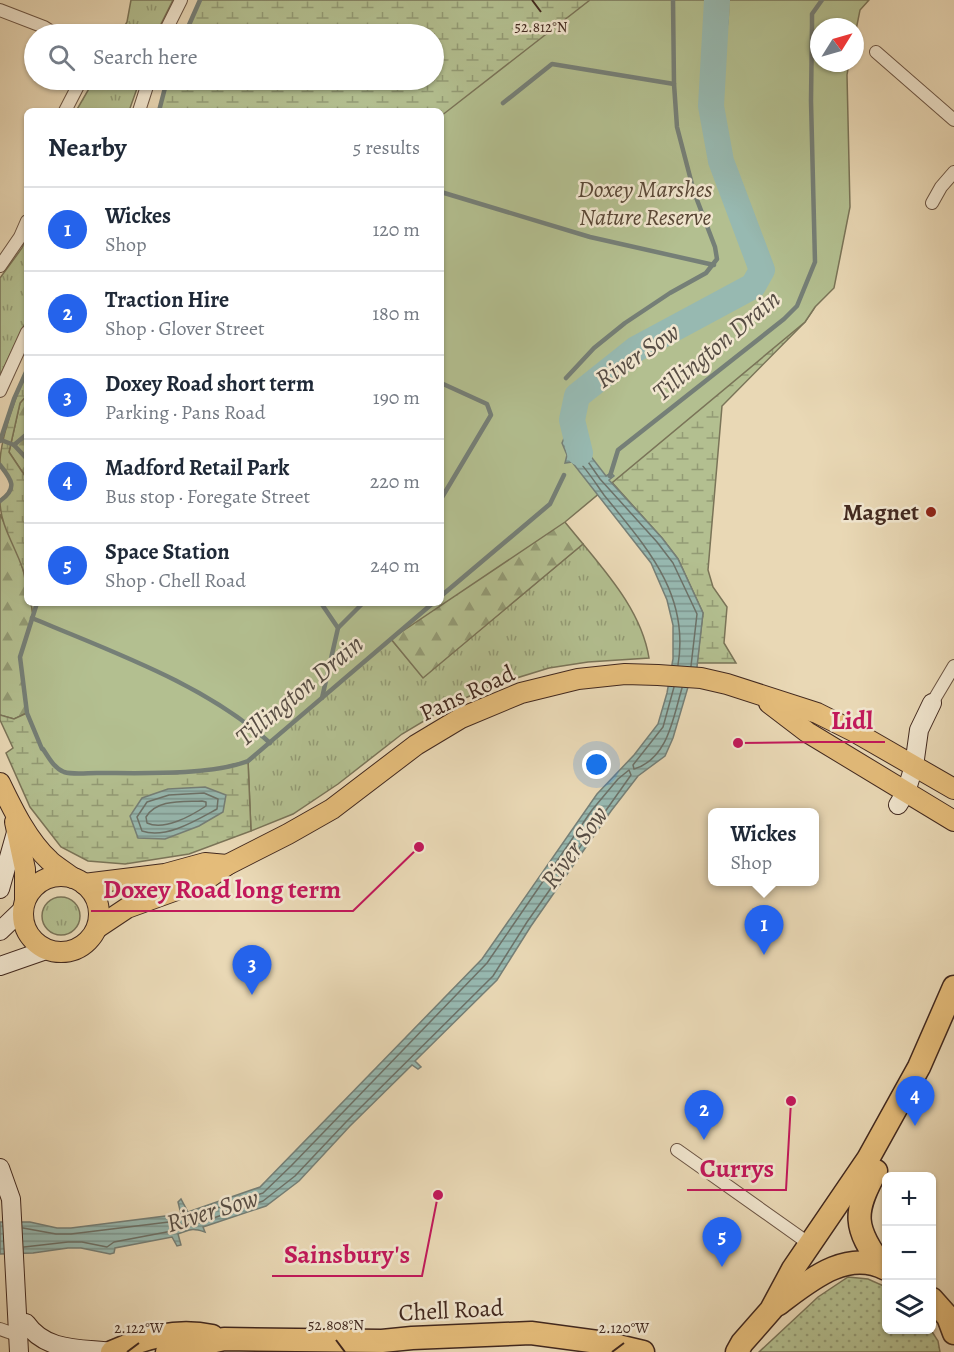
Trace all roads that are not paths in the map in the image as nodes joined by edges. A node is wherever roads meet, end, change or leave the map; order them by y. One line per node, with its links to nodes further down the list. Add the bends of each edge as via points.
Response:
1 (181, 0): 4 (street)
2 (0, 10): 3 (street)
3 (36, 24)
4 (169, 24)
5 (876, 52): 10 (street)
6 (76, 90): 8 (street)
7 (146, 90): 9 (street)
8 (67, 108)
9 (140, 108)
10 (954, 120)
11 (954, 172): 12 (street)
12 (932, 203)
13 (24, 228): 14 (street)
14 (0, 266)
15 (24, 338): 16 (street)
16 (0, 390)
17 (954, 666): 19 (street)
18 (760, 696): 20 (main road, Pans Road, via 817,713); 23 (main road, Pans Road); 27 (main road, Pans Road, via 701,678 636,674 578,679 521,693 461,718 416,745 332,809)
19 (932, 703): 20 (street, via 919,730)
20 (914, 766): 22 (main road, Pans Road); 23 (street)
21 (0, 783): 24 (main road)
22 (954, 789)
23 (902, 799): 25 (main road, Pans Road)
24 (11, 805): 26 (main road); 28 (main road, via 34,843 50,861)
25 (954, 820)
26 (17, 829): 29 (street); 30 (main road, via 25,869)
27 (227, 865): 28 (main road, Pans Road, via 205,863 165,874); 31 (main road, Pans Road, via 207,879 138,902)
28 (78, 881): 30 (main road, via 51,878 40,882); 31 (main road, via 98,904)
29 (0, 889)
30 (24, 904): 32 (street); 33 (main road, via 23,921 28,933)
31 (97, 928): 33 (main road, via 77,949 65,953)
32 (0, 931)
33 (46, 950): 34 (street)
34 (0, 966)
35 (954, 987): 39 (highway, via 919,1067 868,1160)
36 (954, 1025): 40 (highway, via 859,1208 866,1242)
37 (677, 1150): 39 (street)
38 (0, 1168): 45 (street, via 11,1198)
39 (811, 1245): 43 (highway)
40 (882, 1264)
41 (882, 1267): 43 (highway, via 860,1262 832,1268)
42 (936, 1303): 44 (highway)
43 (771, 1310): 47 (highway)
44 (953, 1322)
45 (16, 1335): 48 (street); 49 (street, via 50,1345)
46 (224, 1339): 49 (highway, Chell Road, via 179,1332); 50 (highway, Chell Road); 51 (highway, Chell Road, via 381,1341 531,1333)
47 (734, 1349)
48 (34, 1352)
49 (112, 1352)
50 (167, 1352)
51 (643, 1352)

